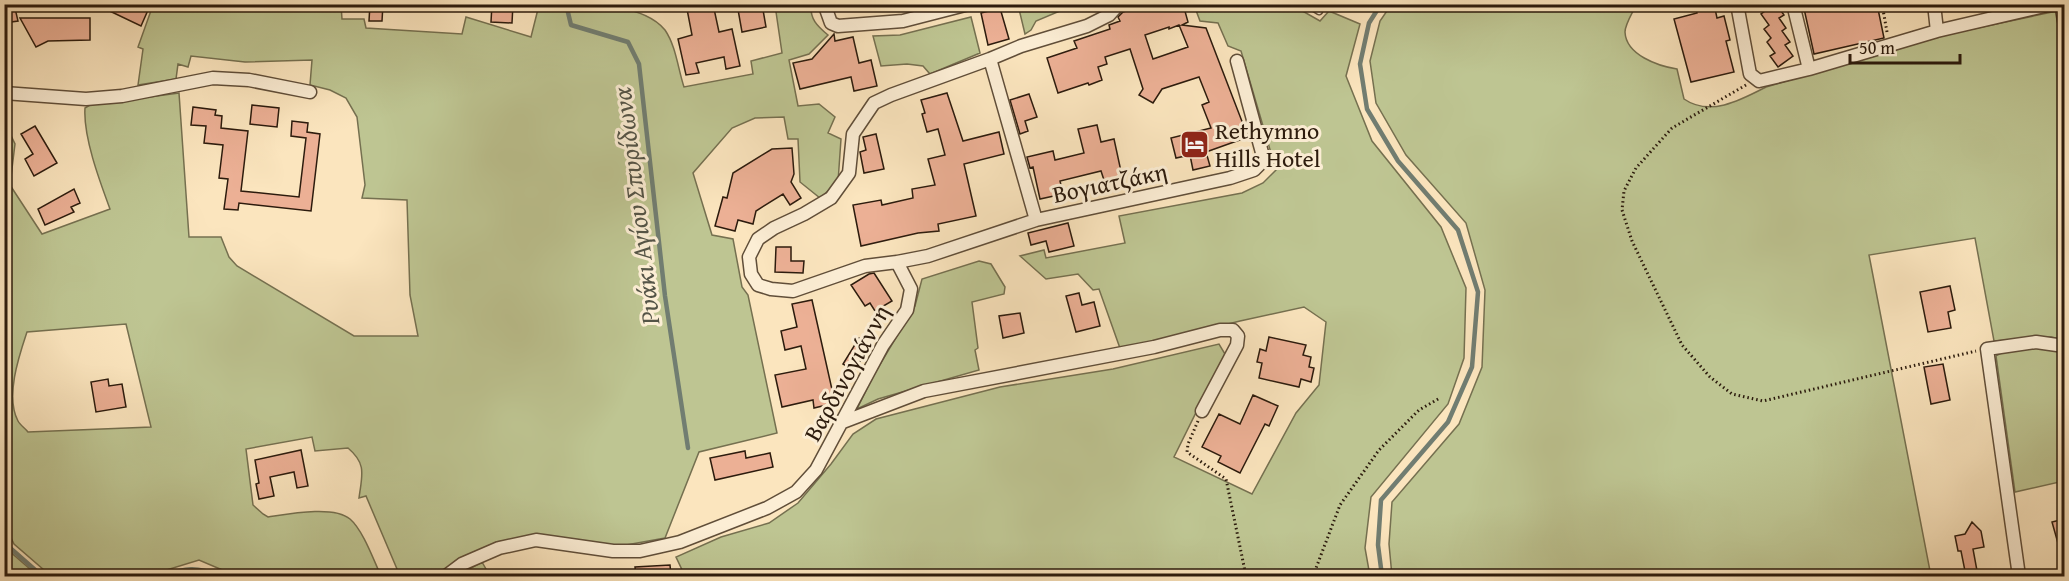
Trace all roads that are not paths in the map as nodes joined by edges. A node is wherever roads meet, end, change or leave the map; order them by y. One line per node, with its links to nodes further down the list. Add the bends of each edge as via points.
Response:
1 (827, 4): 2 (street, via 831,22 838,26 903,21)
2 (969, 4)
3 (1119, 4): 13 (street, Βαρδινογιάννη, via 1109,15 1087,26)
4 (1308, 4): 10 (lane)
5 (1737, 4): 15 (street, via 1753,77 1766,81)
6 (1793, 4): 15 (street)
7 (1934, 4): 12 (street)
8 (2053, 4): 12 (street)
9 (2061, 4): 11 (street)
10 (1319, 11)
11 (2064, 21)
12 (1937, 31): 15 (street)
13 (990, 59): 18 (street); 19 (street, Βαρδινογιάννη, via 874,104 853,134 849,173 831,198 766,233 758,239 749,257 751,274 759,285 793,291 865,266)
14 (1237, 61): 18 (street, Βογιατζάκη, via 1262,147 1264,160 1254,170 1198,186)
15 (1809, 69)
16 (310, 92): 17 (street, via 249,80 213,78 86,99)
17 (4, 93)
18 (1036, 220): 19 (street, Βογιατζάκη, via 928,256)
19 (897, 262): 22 (street, Βαρδινογιάννη, via 911,289 907,310 883,345)
20 (2064, 346): 24 (street, via 2036,342 1987,349)
21 (1202, 411): 22 (street, via 1237,345 1238,336 1233,330 924,391)
22 (843, 422): 23 (street, Βαρδινογιάννη, via 816,470 796,492 767,508 691,538 640,550 613,551 536,540 499,548 462,564)
23 (446, 576)
24 (2019, 576)

